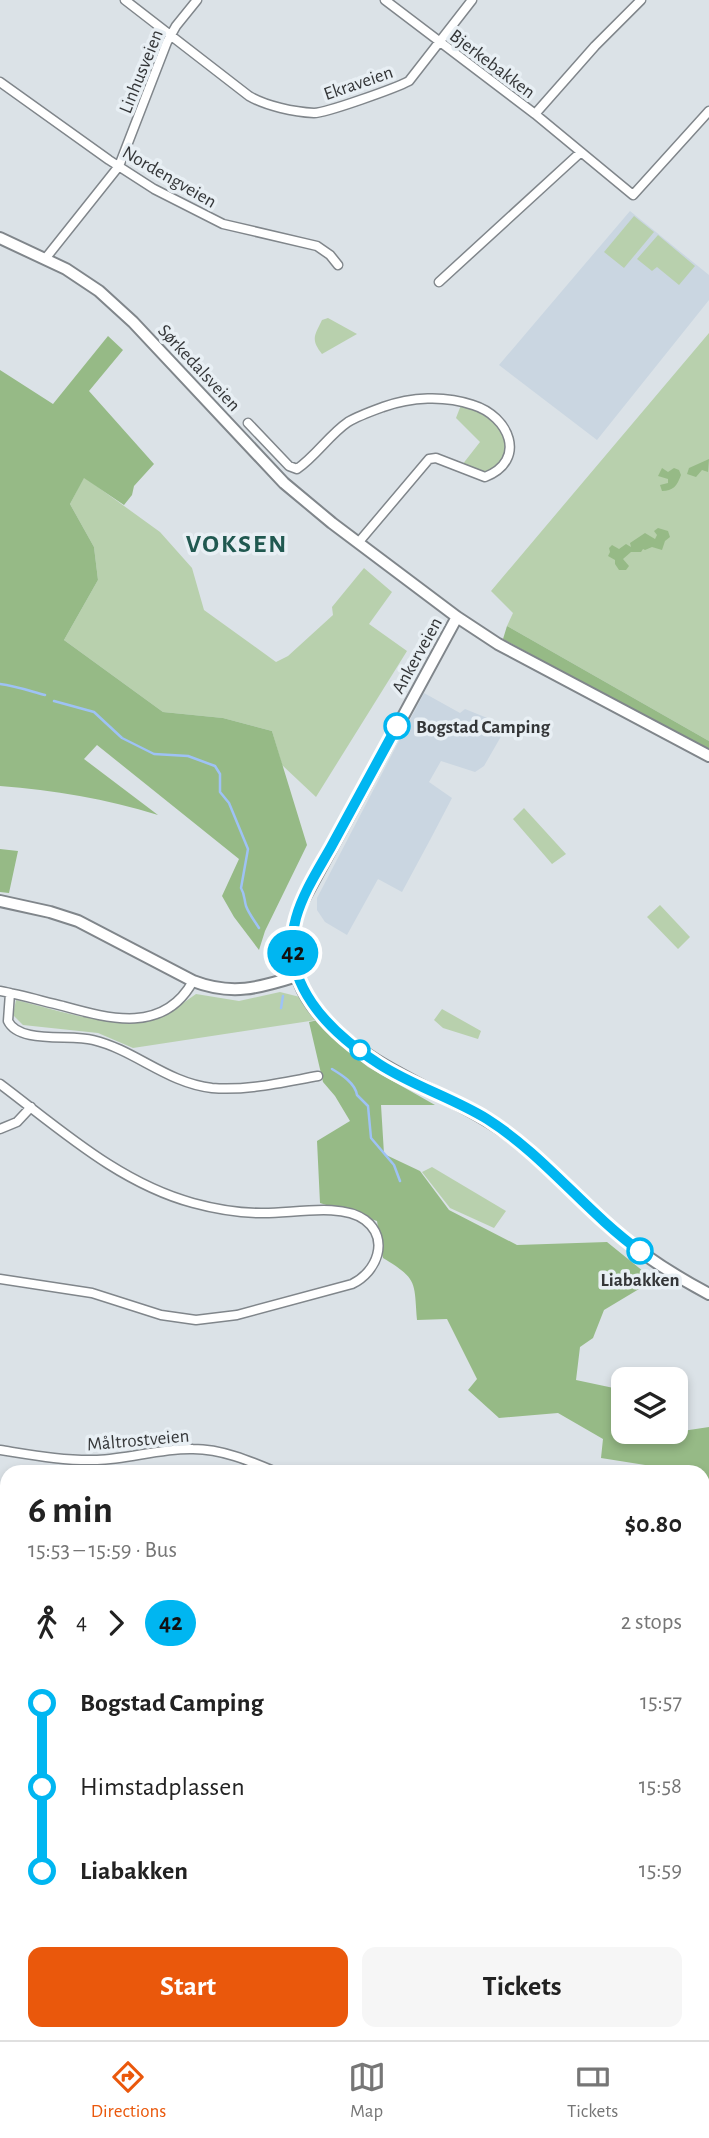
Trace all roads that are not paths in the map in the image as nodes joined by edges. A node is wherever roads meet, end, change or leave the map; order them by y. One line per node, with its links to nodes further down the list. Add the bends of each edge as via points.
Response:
1 (125, 0): 6 (street, Ekraveien)
2 (197, 0): 6 (street, Linhusveien)
3 (386, 0): 7 (street, Bjerkebakken)
4 (472, 0): 7 (street, Ekraveien)
5 (641, 0): 10 (street)
6 (171, 34): 7 (street, Ekraveien, via 254,99 315,113 405,83); 12 (street, Linhusveien)
7 (440, 42): 10 (street, Bjerkebakken)
8 (0, 82): 12 (street, Nordengveien)
9 (709, 111): 11 (street, Bjerkebakken, via 633,195)
10 (535, 114): 11 (street, Bjerkebakken)
11 (581, 152): 16 (street)
12 (118, 166): 14 (street, Linhusveien); 15 (street, Nordengveien, via 223,224 317,246)
13 (0, 238): 14 (main road, Sørkedalsveien)
14 (45, 259): 18 (main road, Sørkedalsveien, via 92,285 122,310 277,476)
15 (338, 265)
16 (439, 282)
17 (248, 423): 18 (street, Sørkedalsveien, via 297,469 350,421 401,402 432,398 466,403 485,410 505,429 511,447 497,472 485,477 429,459)
18 (358, 543): 19 (main road, Sørkedalsveien)
19 (457, 617): 20 (main road, Sørkedalsveien, via 498,645); 22 (main road, Ankerveien, via 303,898 293,935)
20 (709, 756)
21 (0, 901): 23 (main road, via 78,921)
22 (297, 976): 23 (main road, via 241,990); 31 (main road, Ankerveien, via 311,1002 335,1029 379,1064 493,1123 613,1231)
23 (193, 981): 25 (street, via 167,1008 132,1020)
24 (0, 991): 25 (street)
25 (10, 993): 26 (street, via 8,1021 17,1031 100,1042 187,1082 232,1088)
26 (318, 1076)
27 (0, 1084): 28 (street)
28 (31, 1107): 29 (street, via 17,1122); 30 (street, via 125,1175 182,1200 248,1213 352,1212 375,1232 378,1256 367,1274 352,1284 208,1320 170,1317 92,1293)
29 (0, 1129)
30 (0, 1279)
31 (709, 1294)
32 (0, 1450): 33 (street, Måltrostveien, via 98,1460 204,1449)
33 (258, 1465)

